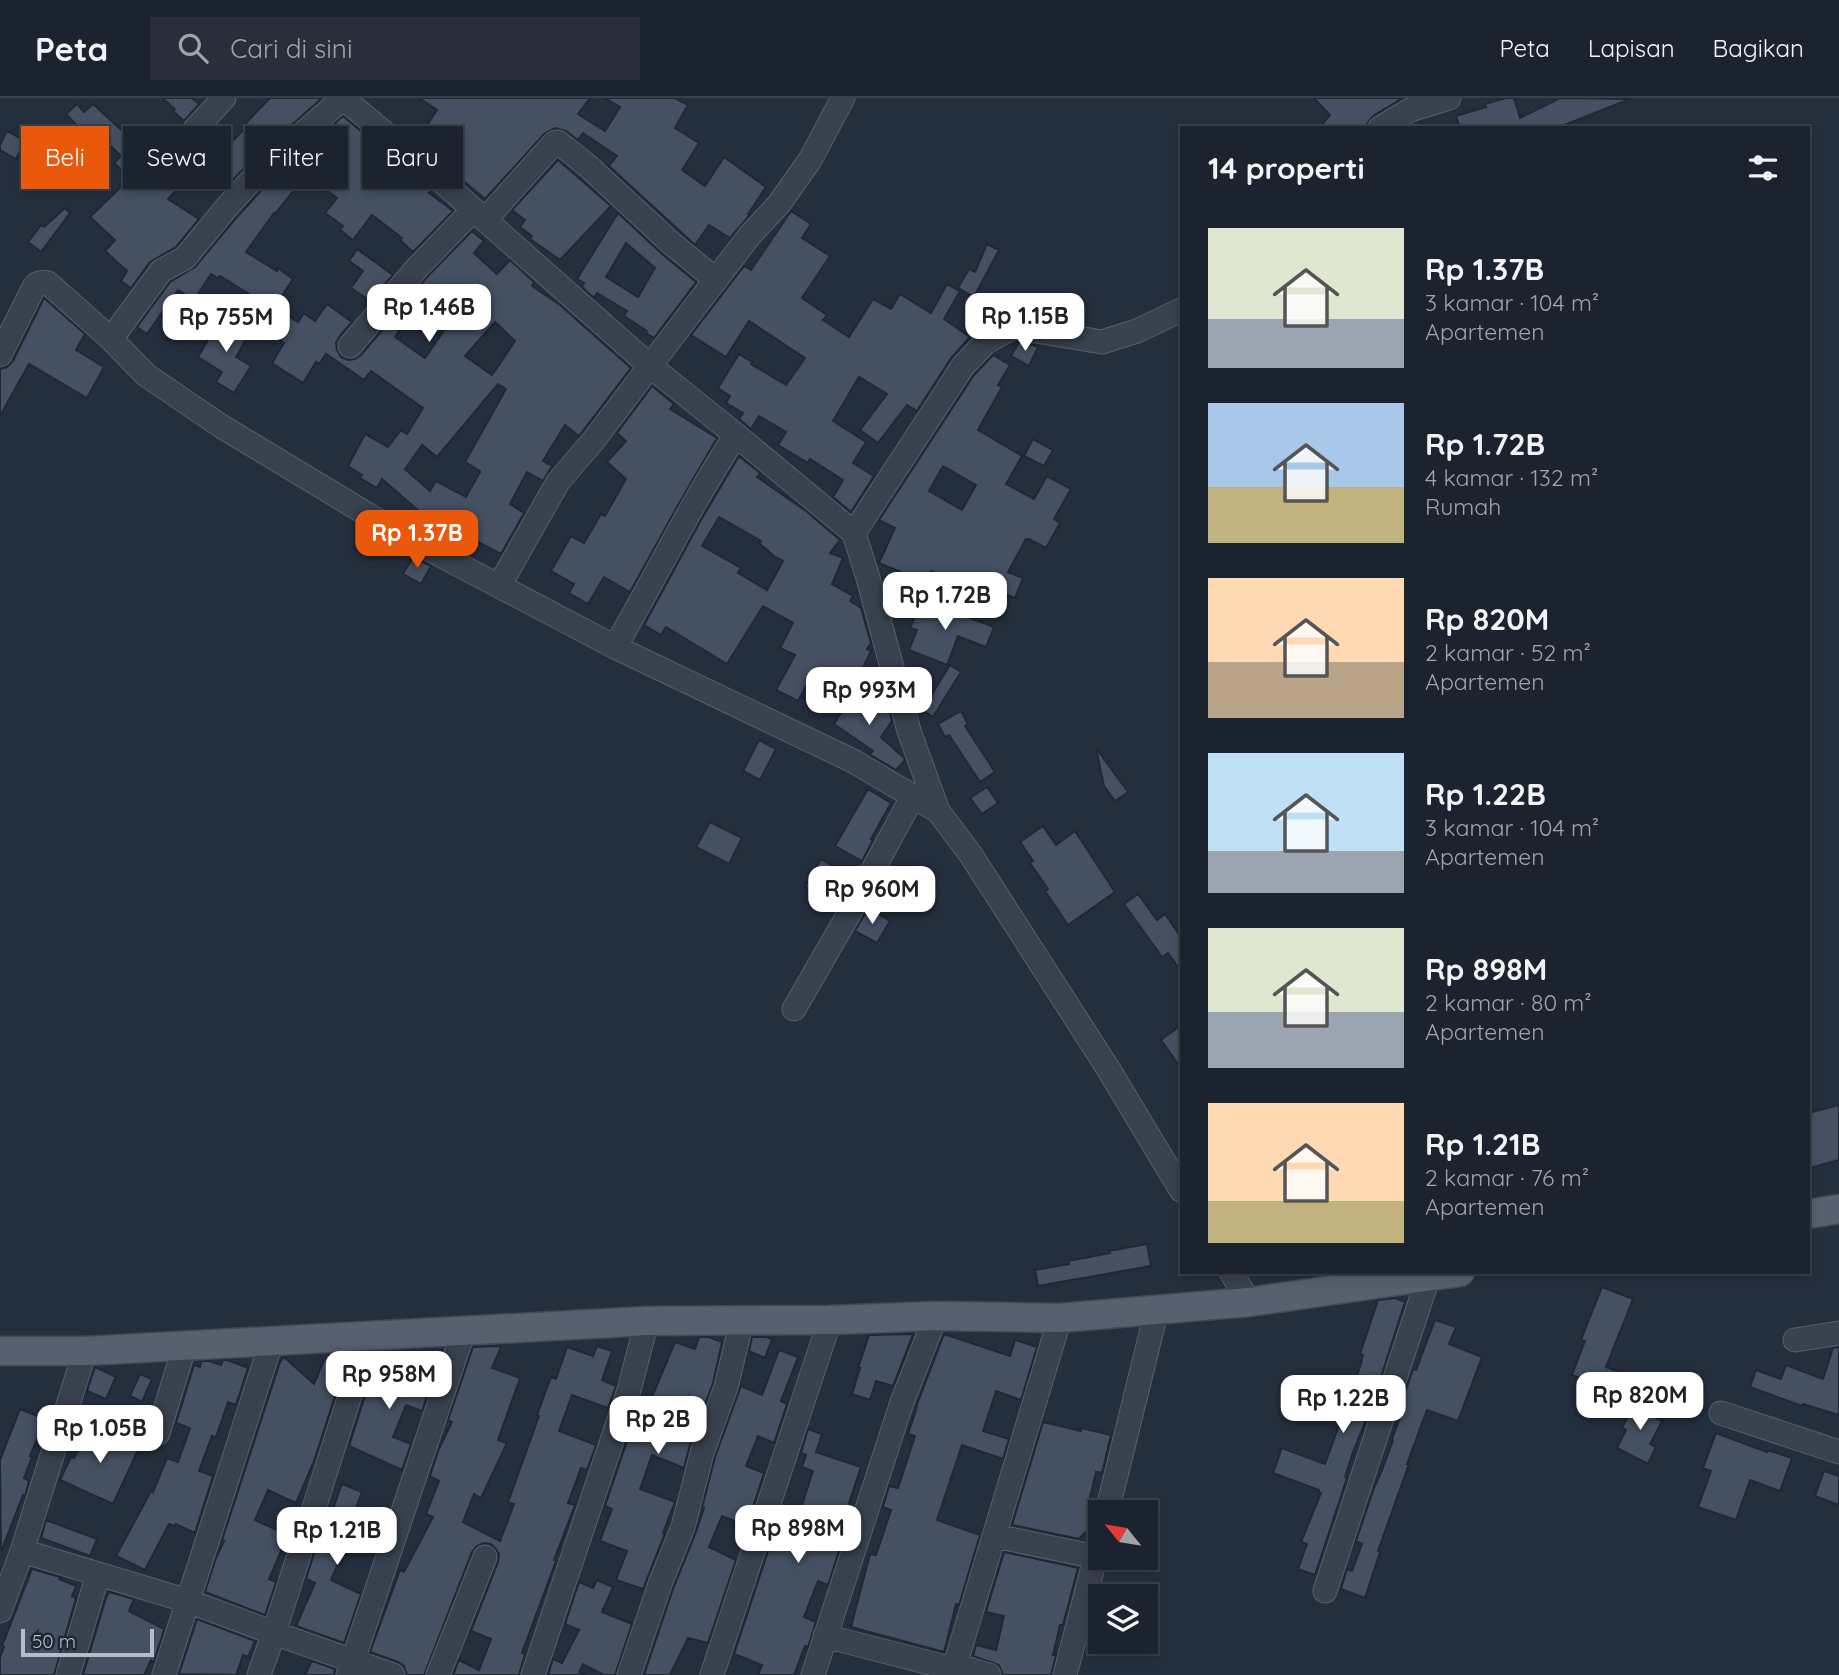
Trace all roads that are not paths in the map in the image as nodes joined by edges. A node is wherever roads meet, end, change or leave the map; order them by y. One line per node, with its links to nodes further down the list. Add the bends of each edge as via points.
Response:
1 (224, 98): 5 (street)
2 (843, 98): 8 (street, via 810,160)
3 (1449, 98): 6 (street, via 1410,110)
4 (351, 100): 7 (street); 10 (street, via 258,173 185,258 161,271)
5 (198, 126)
6 (1383, 126)
7 (479, 215): 8 (street, via 558,142); 11 (street, via 417,268); 13 (street)
8 (716, 281): 13 (street)
9 (1180, 310): 15 (street, via 1102,342 1013,327 985,343 963,366)
10 (111, 339): 12 (street, via 42,282 34,287); 16 (street, via 146,375 222,426 400,534)
11 (350, 346)
12 (0, 355)
13 (650, 366): 14 (street); 16 (street, via 558,482)
14 (736, 435): 15 (street); 17 (street)
15 (854, 533): 19 (street, via 909,731)
16 (499, 586): 17 (street)
17 (615, 647): 18 (street, via 853,761)
18 (913, 796): 19 (street); 20 (street)
19 (938, 811): 21 (street, via 1109,1070)
20 (794, 1009)
21 (1180, 1188)
22 (1839, 1209): 23 (main road)
23 (1810, 1214)
24 (1232, 1274): 27 (street)
25 (1449, 1274): 26 (main road)
26 (1427, 1278): 27 (main road); 52 (street)
27 (1249, 1302): 28 (main road)
28 (1157, 1309): 30 (main road); 45 (street)
29 (936, 1316): 30 (main road); 32 (main road); 56 (street, via 902,1402)
30 (1060, 1318): 46 (street)
31 (741, 1320): 32 (main road); 33 (main road); 65 (street, via 726,1387 702,1453 683,1527)
32 (830, 1320): 66 (street)
33 (647, 1321): 34 (main road); 64 (street, via 629,1390)
34 (464, 1330): 36 (main road); 57 (street)
35 (1839, 1333): 38 (street)
36 (369, 1336): 37 (main road); 55 (street)
37 (272, 1340): 39 (main road); 53 (street)
38 (1795, 1340)
39 (185, 1345): 41 (main road); 43 (street)
40 (0, 1351): 41 (main road)
41 (85, 1351): 48 (street)
42 (1720, 1413): 44 (street)
43 (158, 1433)
44 (1839, 1452)
45 (1110, 1500)
46 (995, 1536): 47 (street); 58 (street)
47 (1088, 1546)
48 (22, 1551): 51 (street); 54 (street)
49 (485, 1557): 63 (street)
50 (1092, 1570): 69 (street)
51 (98, 1574): 53 (street); 59 (street)
52 (1325, 1591)
53 (188, 1601): 55 (street); 60 (street)
54 (0, 1611)
55 (274, 1633): 57 (street); 61 (street)
56 (825, 1636): 58 (street); 67 (street)
57 (350, 1668): 62 (street)
58 (953, 1670): 68 (street)
59 (68, 1675)
60 (164, 1675)
61 (259, 1675)
62 (393, 1675)
63 (438, 1675)
64 (533, 1675)
65 (629, 1675)
66 (712, 1675)
67 (813, 1675)
68 (989, 1675)
69 (1065, 1675)

